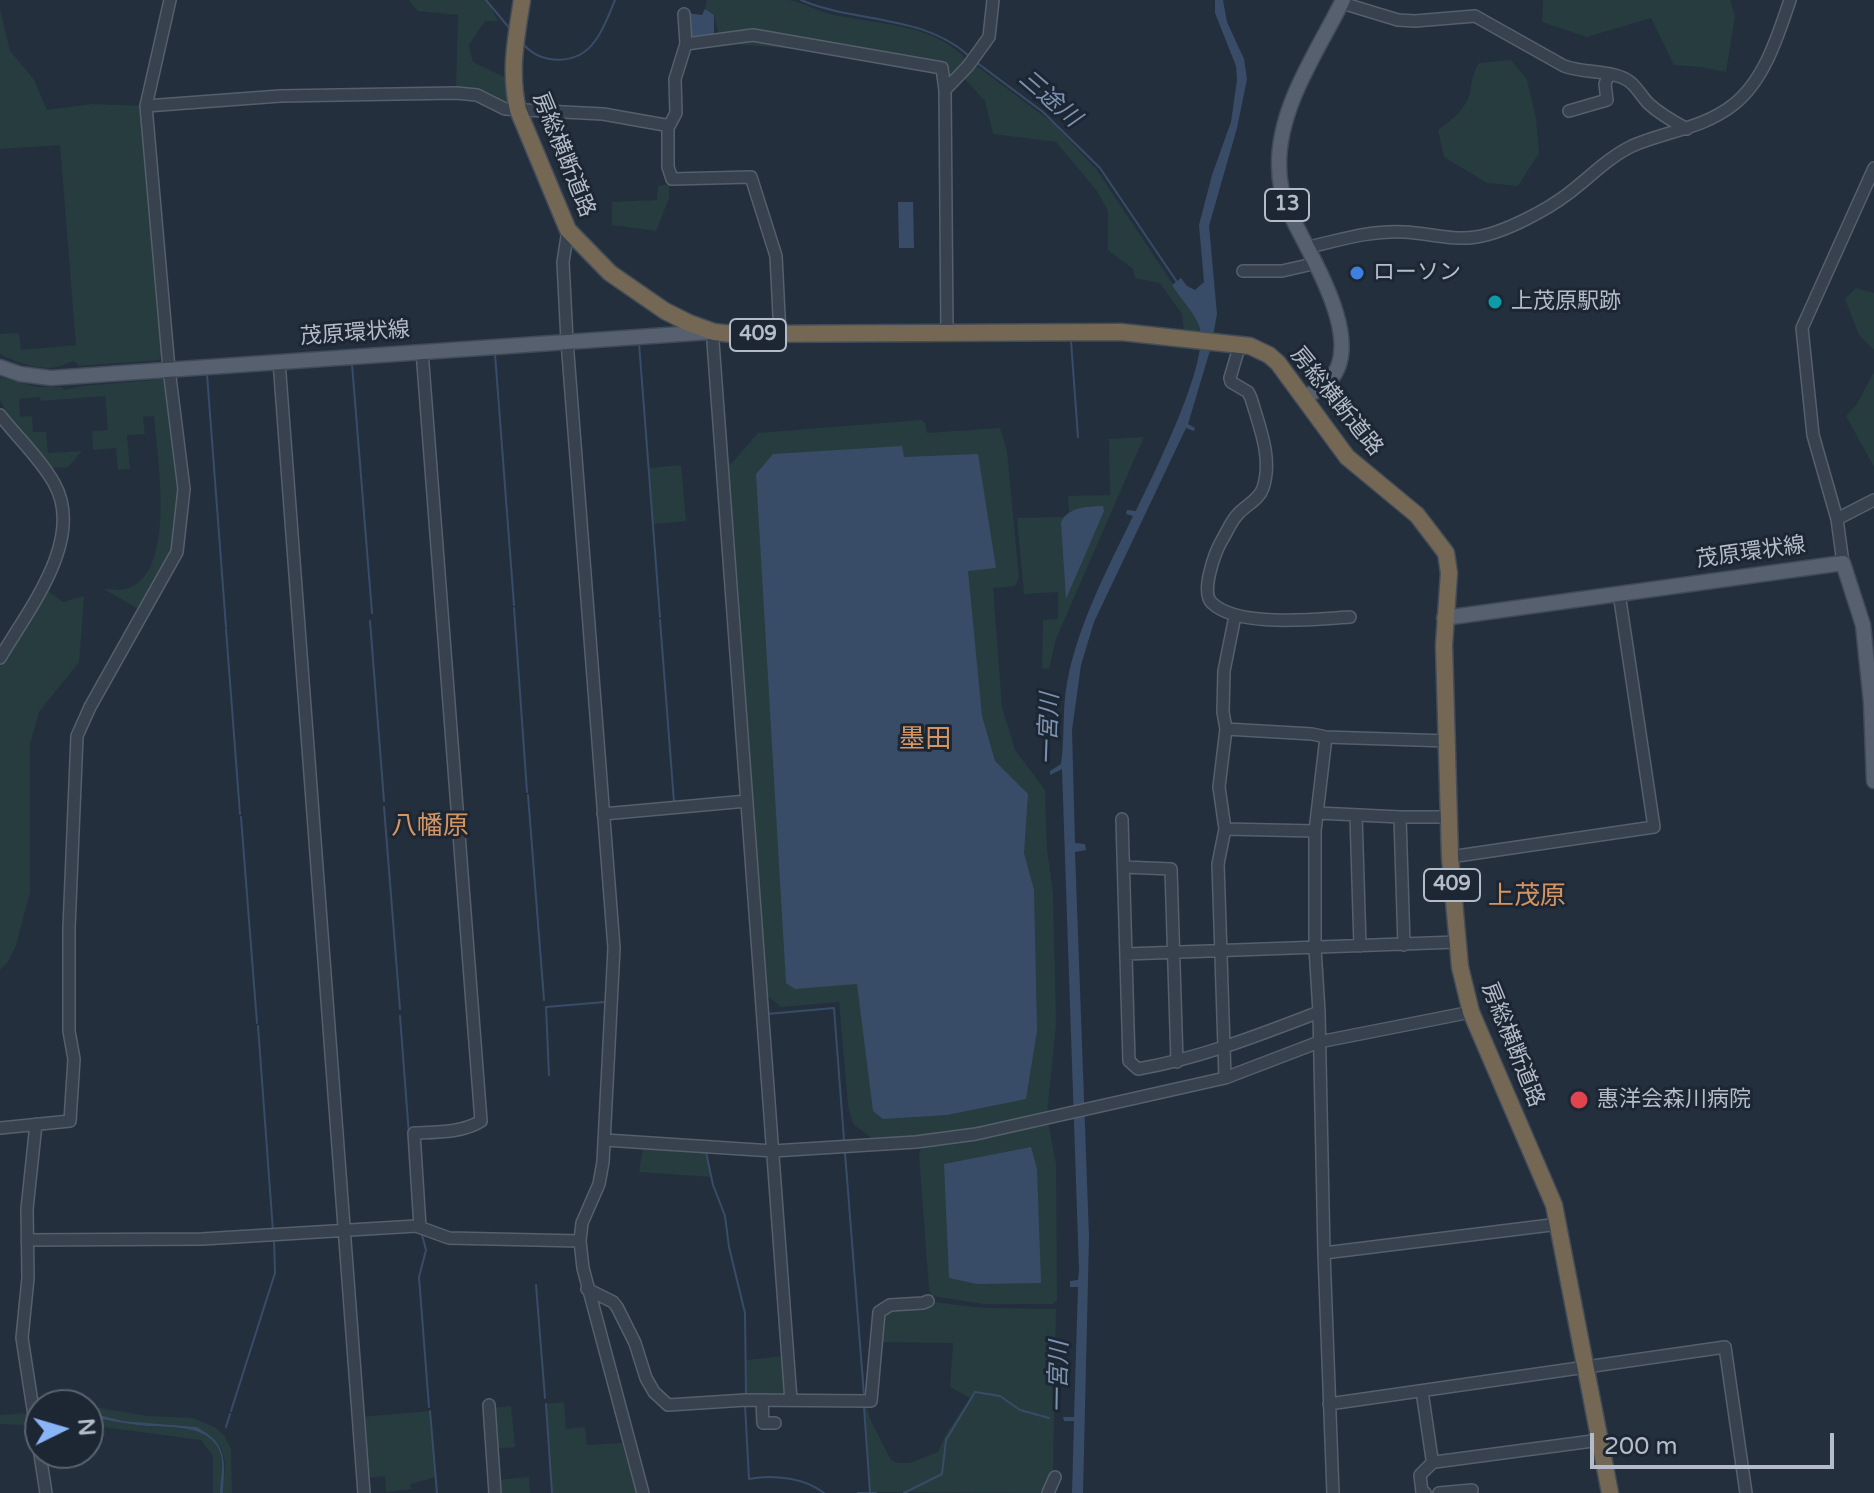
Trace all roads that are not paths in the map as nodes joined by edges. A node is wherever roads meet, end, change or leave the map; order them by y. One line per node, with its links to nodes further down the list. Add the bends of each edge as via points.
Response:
1 (170, 0): 10 (street)
2 (522, 0): 11 (highway, 房総横断道路 / 409, via 512,71)
3 (993, 0): 9 (street, via 989,37)
4 (1790, 0): 14 (street, via 1754,82 1734,104)
5 (1342, 2): 8 (street, via 1398,20 1475,16 1564,66); 17 (main road, 13, via 1294,97 1282,135 1283,194)
6 (684, 14): 7 (street)
7 (686, 44): 9 (street, via 753,35 854,52 942,68); 13 (street, via 675,79 676,113)
8 (1609, 74): 12 (street, via 1607,100); 14 (street, via 1631,82 1646,101)
9 (945, 90): 21 (street)
10 (146, 106): 11 (street, via 280,96 456,93); 28 (street)
11 (518, 110): 13 (street, via 603,114); 16 (highway, 房総横断道路 / 409)
12 (1569, 111)
13 (668, 128): 22 (street, via 672,179 751,177 776,256)
14 (1687, 129): 17 (street, via 1626,150 1540,211 1490,234 1462,238 1387,231)
15 (1874, 168): 32 (street, via 1802,328 1813,435)
16 (568, 230): 20 (highway, 房総横断道路 / 409, via 610,273 689,323); 23 (street, via 563,262)
17 (1309, 247): 18 (main road, 13)
18 (1317, 263): 19 (street, via 1282,271); 29 (main road, 13, via 1339,329 1340,358 1329,381)
19 (1243, 271)
20 (714, 332): 22 (highway, 房総横断道路 / 409); 23 (main road, 茂原環状線); 44 (street)
21 (947, 332): 22 (highway, 房総横断道路 / 409); 24 (highway, 房総横断道路 / 409, via 1121,332)
22 (780, 335)
23 (567, 341): 25 (main road, 茂原環状線); 46 (street)
24 (1240, 344): 29 (highway, 房総横断道路 / 409, via 1269,355); 35 (street, via 1231,382 1251,398 1267,457 1262,492 1238,514 1217,548 1209,575 1211,603)
25 (422, 351): 26 (main road, 茂原環状線); 73 (street, via 481,1121 456,1130 414,1133)
26 (279, 361): 28 (main road, 茂原環状線); 74 (street)
27 (0, 367): 28 (main road, 茂原環状線, via 51,378)
28 (169, 369): 68 (street, via 184,489 177,552 77,736 69,928 74,1059 70,1121)
29 (1304, 398): 37 (highway, 房総横断道路 / 409, via 1347,457 1417,515 1442,545 1449,573)
30 (0, 415): 38 (street, via 54,483 64,526 57,556)
31 (1874, 500): 32 (street)
32 (1837, 519): 33 (street)
33 (1843, 563): 34 (main road, 茂原環状線); 42 (main road, via 1863,625)
34 (1619, 593): 37 (main road, 茂原環状線); 53 (street, via 1654,827)
35 (1235, 616): 36 (street, via 1295,621); 39 (street, via 1224,671)
36 (1350, 617)
37 (1444, 618): 41 (highway, 房総横断道路 / 409)
38 (0, 658)
39 (1226, 729): 40 (street); 51 (street, via 1219,787)
40 (1326, 737): 41 (street); 45 (street)
41 (1448, 741): 49 (highway, 房総横断道路 / 409)
42 (1874, 768): 43 (main road)
43 (1874, 781)
44 (747, 801): 46 (street); 71 (street)
45 (1318, 813): 47 (street); 52 (street)
46 (603, 814): 70 (street, via 614,948)
47 (1356, 815): 48 (street); 57 (street)
48 (1400, 817): 49 (street); 56 (street)
49 (1450, 817): 53 (highway, 房総横断道路 / 409)
50 (1122, 819): 54 (street)
51 (1225, 829): 52 (street); 59 (street, via 1218,864)
52 (1315, 831): 58 (street)
53 (1450, 857): 55 (highway, 房総横断道路 / 409)
54 (1124, 867): 60 (street, via 1171,869); 61 (street)
55 (1457, 942): 56 (street); 63 (highway, 房総横断道路 / 409)
56 (1404, 945): 57 (street)
57 (1360, 946): 58 (street)
58 (1315, 948): 59 (street); 62 (street)
59 (1221, 951): 60 (street); 65 (street)
60 (1174, 953): 61 (street); 66 (street)
61 (1126, 954): 66 (street, via 1129,1061 1138,1069)
62 (1319, 1012): 64 (street); 65 (street)
63 (1471, 1012): 64 (street); 72 (highway, 房総横断道路 / 409)
64 (1319, 1042): 67 (street); 77 (street)
65 (1223, 1049): 66 (street); 67 (street)
66 (1177, 1062)
67 (1225, 1078): 71 (street, via 976,1134)
68 (36, 1124): 69 (street); 75 (street)
69 (0, 1128)
70 (605, 1140): 71 (street); 76 (street, via 599,1184)
71 (773, 1151): 83 (street)
72 (1559, 1224): 77 (street); 80 (highway, 房総横断道路 / 409)
73 (420, 1227): 74 (street); 76 (street, via 449,1238)
74 (345, 1229): 75 (street, via 202,1239); 92 (street)
75 (27, 1240): 91 (street, via 22,1338)
76 (580, 1241): 78 (street)
77 (1324, 1253): 84 (street)
78 (587, 1289): 82 (street, via 613,1302 620,1312 646,1378 664,1403); 94 (street)
79 (928, 1301): 83 (street, via 886,1306 879,1312 871,1401)
80 (1585, 1367): 81 (street); 87 (highway, 房総横断道路 / 409); 100 (street, via 1725,1347)
81 (1422, 1391): 84 (street); 88 (street)
82 (762, 1400): 83 (street); 86 (street, via 763,1423)
83 (791, 1400)
84 (1329, 1404): 96 (street)
85 (489, 1405): 93 (street)
86 (775, 1423)
87 (1600, 1440): 88 (street); 99 (highway, 房総横断道路 / 409)
88 (1433, 1462): 97 (street, via 1420,1475)
89 (1055, 1477): 95 (street)
90 (1472, 1490): 98 (street)
91 (46, 1493)
92 (364, 1493)
93 (495, 1493)
94 (643, 1493)
95 (1048, 1493)
96 (1333, 1493)
97 (1425, 1493)
98 (1439, 1493)
99 (1610, 1493)
100 (1746, 1493)

